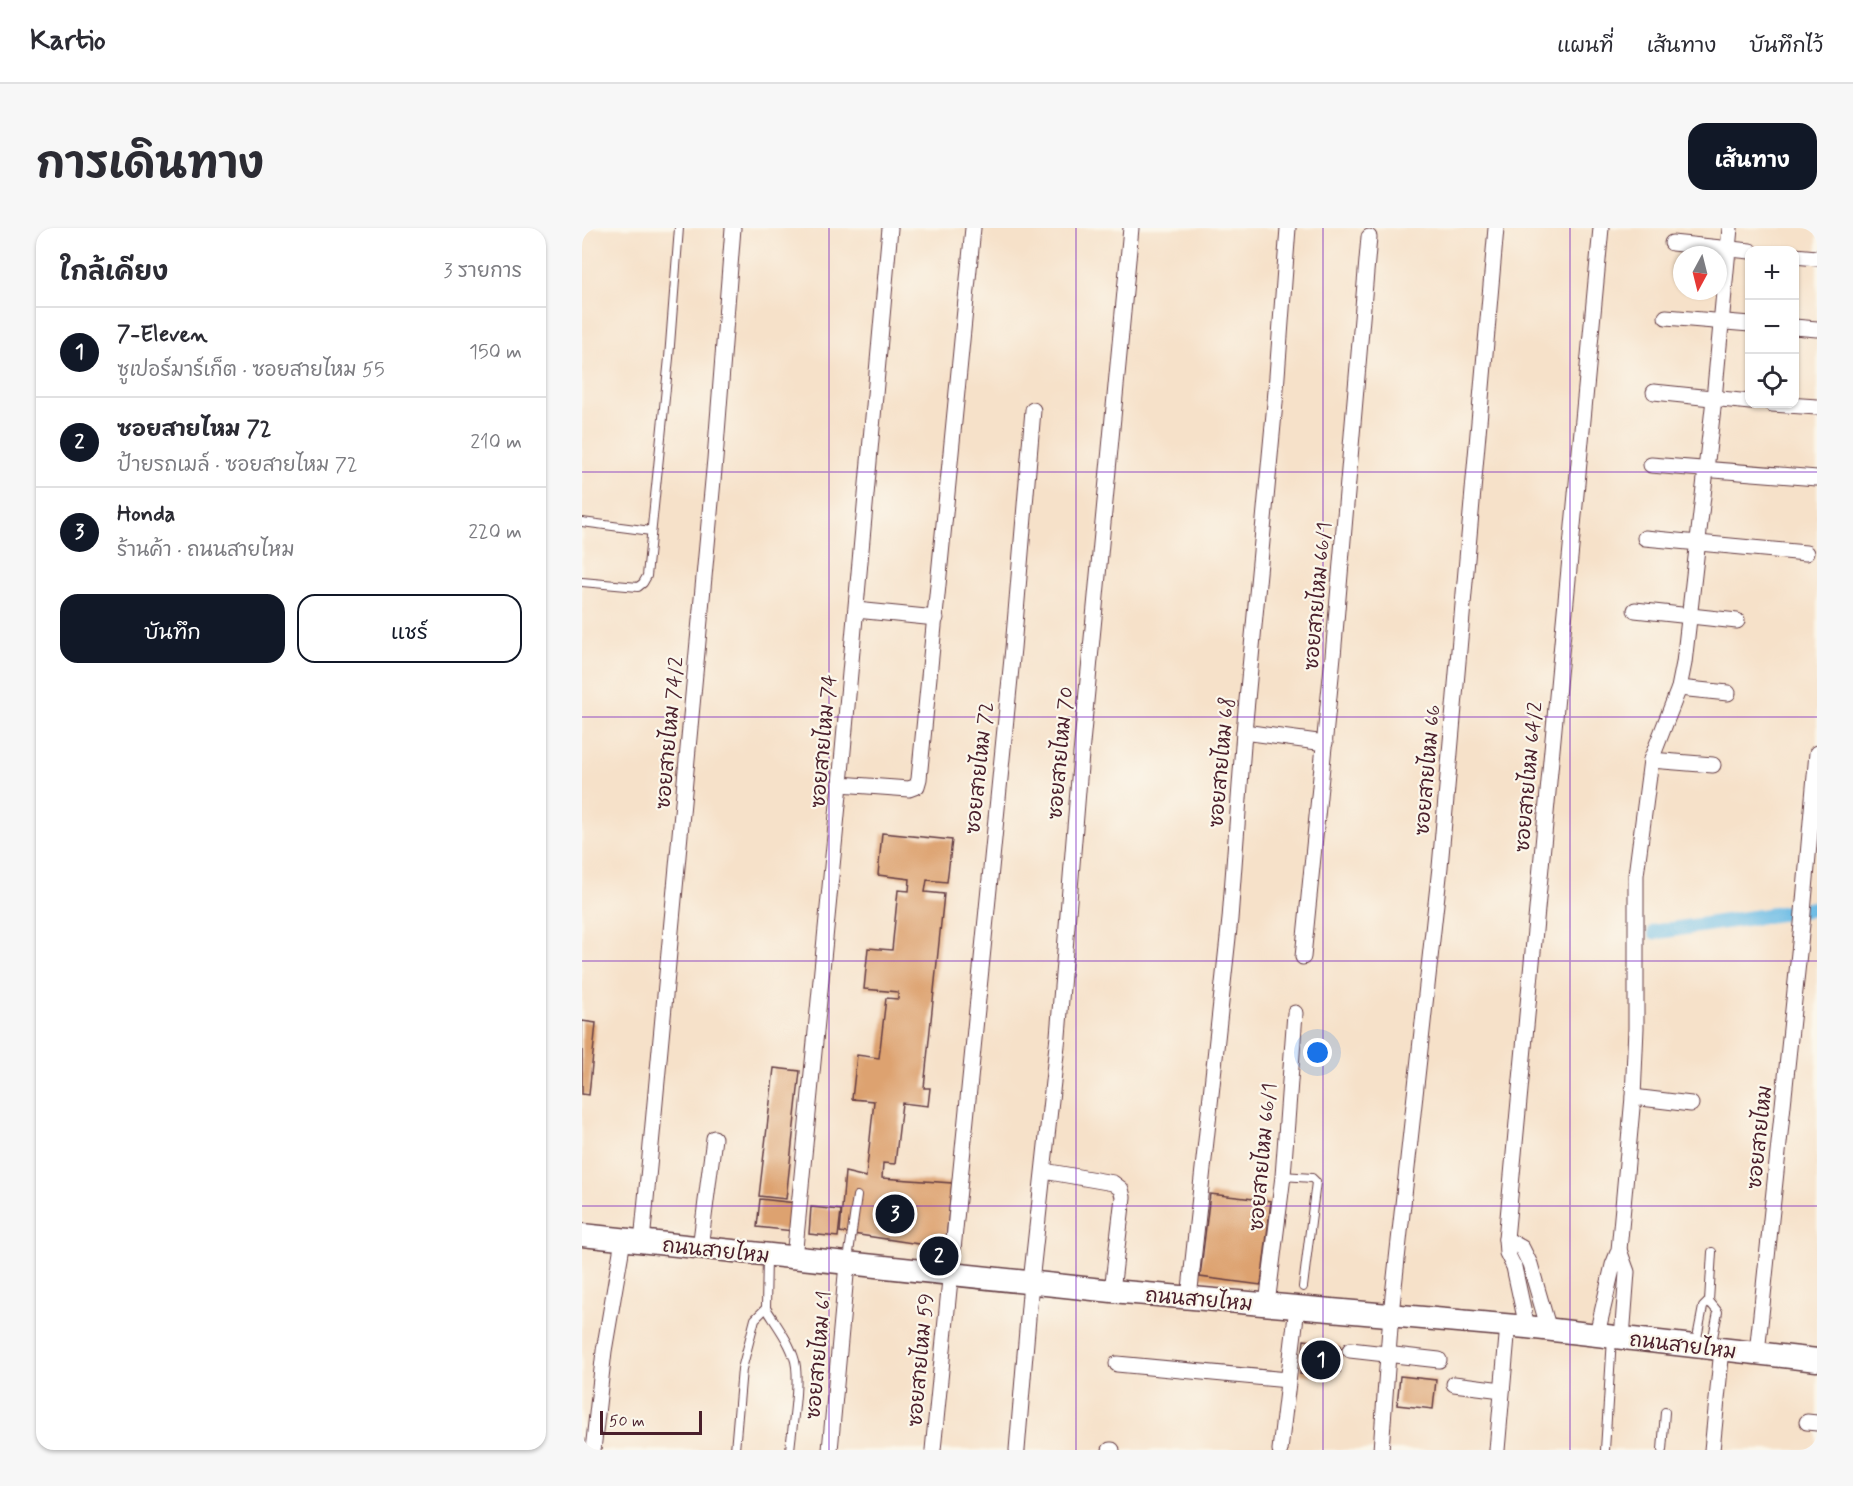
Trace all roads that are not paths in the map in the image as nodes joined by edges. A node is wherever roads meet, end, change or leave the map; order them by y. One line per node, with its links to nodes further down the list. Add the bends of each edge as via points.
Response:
1 (679, 228): 31 (lane)
2 (733, 228): 59 (street, ซอยสายไหม 74/2, via 714,471)
3 (890, 228): 36 (street, ซอยสายไหม 74)
4 (974, 228): 39 (street)
5 (1131, 228): 54 (street, ซอยสายไหม 70)
6 (1288, 228): 43 (street, ซอยสายไหม 68)
7 (1496, 228): 74 (street, ซอยสายไหม 66, via 1440,867)
8 (1601, 228): 58 (street, ซอยสายไหม 64/2)
9 (1730, 228): 12 (street)
10 (1369, 237): 44 (street, ซอยสายไหม 66/1)
11 (1672, 243): 12 (street)
12 (1728, 249): 13 (street); 17 (street)
13 (1745, 251)
14 (1799, 256): 15 (street)
15 (1817, 258)
16 (1666, 317): 17 (street)
17 (1722, 322): 18 (street); 22 (street)
18 (1745, 324)
19 (1799, 327): 20 (street)
20 (1817, 329)
21 (1654, 392): 22 (street)
22 (1714, 399): 23 (street); 28 (street)
23 (1745, 402)
24 (1799, 406): 25 (street)
25 (1817, 407)
26 (1033, 410): 66 (street, ซอยสายไหม 72)
27 (1651, 465): 28 (street)
28 (1706, 470): 29 (street); 33 (street)
29 (1817, 478)
30 (582, 522): 31 (lane)
31 (651, 531): 35 (lane, via 643,583 638,586)
32 (1645, 538): 33 (street)
33 (1698, 543): 34 (street); 38 (street)
34 (1806, 552)
35 (582, 582)
36 (856, 610): 39 (street); 48 (street, ซอยสายไหม 74)
37 (1635, 610): 38 (street)
38 (1690, 617): 40 (street); 41 (street)
39 (936, 618): 48 (street, via 917,786 909,789)
40 (1737, 621)
41 (1679, 688): 42 (street); 46 (street)
42 (1728, 693)
43 (1244, 732): 44 (street); 70 (street, ซอยสายไหม 68, via 1230,919)
44 (1325, 743): 49 (street, ซอยสายไหม 66/1)
45 (1817, 753): 79 (street, ซอยสายไหม, via 1803,924)
46 (1651, 760): 47 (street); 51 (street, via 1636,875)
47 (1713, 765)
48 (840, 784): 64 (street, ซอยสายไหม 74)
49 (1303, 957)
50 (1295, 1013): 55 (street, ซอยสายไหม 66/1)
51 (1633, 1097): 52 (street); 61 (street)
52 (1690, 1104)
53 (714, 1138): 60 (street)
54 (1044, 1171): 67 (street, ซอยสายไหม 70); 68 (street, via 1113,1183 1120,1189 1123,1197)
55 (1283, 1176): 69 (lane, via 1312,1178 1316,1182); 72 (street, ซอยสายไหม 66/1)
56 (857, 1196): 65 (lane)
57 (582, 1235): 59 (main road, ถนนสายไหม)
58 (1506, 1239): 75 (street, ซอยสายไหม 64/2); 75 (street, via 1522,1248 1530,1264)
59 (633, 1241): 60 (main road, ถนนสายไหม); 88 (street, ซอยสายไหม 74/2, via 604,1351)
60 (700, 1248): 63 (main road, ถนนสายไหม)
61 (1619, 1250): 76 (street, via 1613,1265); 76 (street, via 1627,1272)
62 (1712, 1252): 71 (lane)
63 (767, 1255): 64 (main road, ถนนสายไหม); 73 (lane)
64 (794, 1258): 65 (main road, ถนนสายไหม)
65 (847, 1264): 66 (main road, ถนนสายไหม); 91 (street, ซอยสายไหม 61)
66 (949, 1274): 67 (main road, ถนนสายไหม); 92 (street, ซอยสายไหม 59)
67 (1031, 1282): 68 (main road, ถนนสายไหม); 93 (street, ซอยสายไหม 70)
68 (1112, 1291): 70 (main road, ถนนสายไหม)
69 (1300, 1297): 72 (main road, ถนนสายไหม); 74 (main road, ถนนสายไหม); 84 (street)
70 (1189, 1298): 72 (main road, ถนนสายไหม)
71 (1709, 1301): 77 (lane, via 1703,1307); 77 (lane, via 1718,1312)
72 (1267, 1304)
73 (766, 1308): 89 (lane, via 755,1319 742,1369); 90 (lane, via 796,1362)
74 (1391, 1314): 75 (main road, ถนนสายไหม); 80 (street, ซอยสายไหม 66)
75 (1528, 1327): 76 (main road, ถนนสายไหม); 86 (street)
76 (1610, 1336): 77 (main road, ถนนสายไหม); 97 (lane)
77 (1709, 1348): 79 (main road, ถนนสายไหม); 99 (street)
78 (1350, 1350): 80 (street)
79 (1757, 1353): 81 (main road, ถนนสายไหม)
80 (1389, 1354): 82 (street); 95 (street, ซอยสายไหม 66)
81 (1817, 1359)
82 (1439, 1360)
83 (1117, 1364): 84 (street)
84 (1288, 1380): 94 (street)
85 (1454, 1384): 86 (street)
86 (1502, 1390): 96 (street)
87 (1665, 1412): 98 (lane)
88 (593, 1450)
89 (735, 1450)
90 (790, 1450)
91 (830, 1450)
92 (933, 1450)
93 (1017, 1450)
94 (1280, 1450)
95 (1381, 1450)
96 (1497, 1450)
97 (1605, 1450)
98 (1662, 1450)
99 (1712, 1450)

